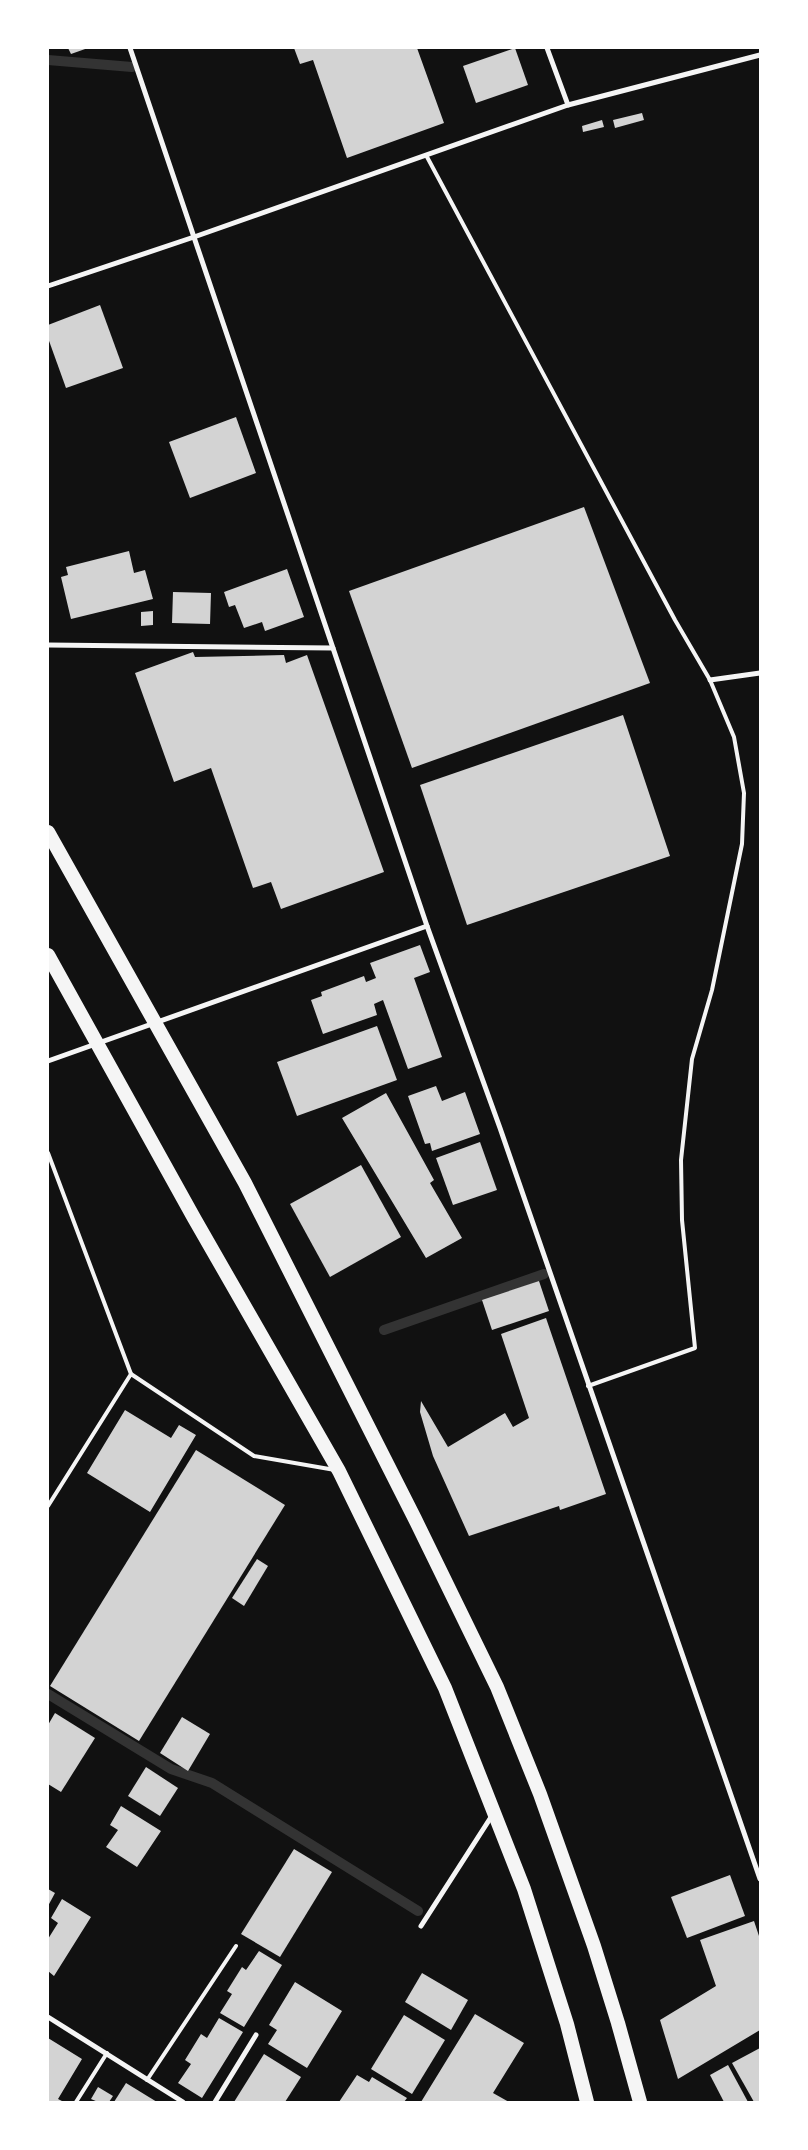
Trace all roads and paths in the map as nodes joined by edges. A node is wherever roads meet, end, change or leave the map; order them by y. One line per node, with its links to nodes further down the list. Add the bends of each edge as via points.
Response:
1 (130, 48): 6 (street)
2 (547, 48): 4 (street)
3 (760, 55): 4 (street)
4 (568, 105): 5 (street)
5 (426, 155): 6 (street); 11 (lane)
6 (194, 237): 7 (street); 9 (street)
7 (48, 286)
8 (48, 644): 9 (street)
9 (333, 648): 13 (street)
10 (760, 673): 11 (street)
11 (710, 680): 20 (lane, via 734,737 744,793 742,844 712,990 692,1059 682,1160 682,1220 694,1348)
12 (48, 832): 15 (highway)
13 (427, 926): 15 (street); 20 (street)
14 (48, 955): 16 (highway)
15 (156, 1023): 16 (street); 35 (highway, via 249,1192 416,1519 497,1687 582,1911)
16 (98, 1044): 17 (street); 21 (highway)
17 (48, 1061)
18 (48, 1154): 19 (lane)
19 (131, 1374): 21 (lane, via 254,1456); 22 (lane)
20 (588, 1386): 24 (street)
21 (339, 1471): 23 (highway, via 445,1688)
22 (48, 1506)
23 (494, 1812): 25 (street); 34 (highway, via 542,1944)
24 (760, 1879)
25 (421, 1926)
26 (236, 1946): 30 (lane)
27 (48, 2017): 29 (street)
28 (256, 2035): 33 (street)
29 (107, 2053): 30 (street); 31 (lane)
30 (147, 2080): 32 (street)
31 (76, 2102)
32 (183, 2102)
33 (215, 2102)
34 (587, 2102)
35 (640, 2102)

